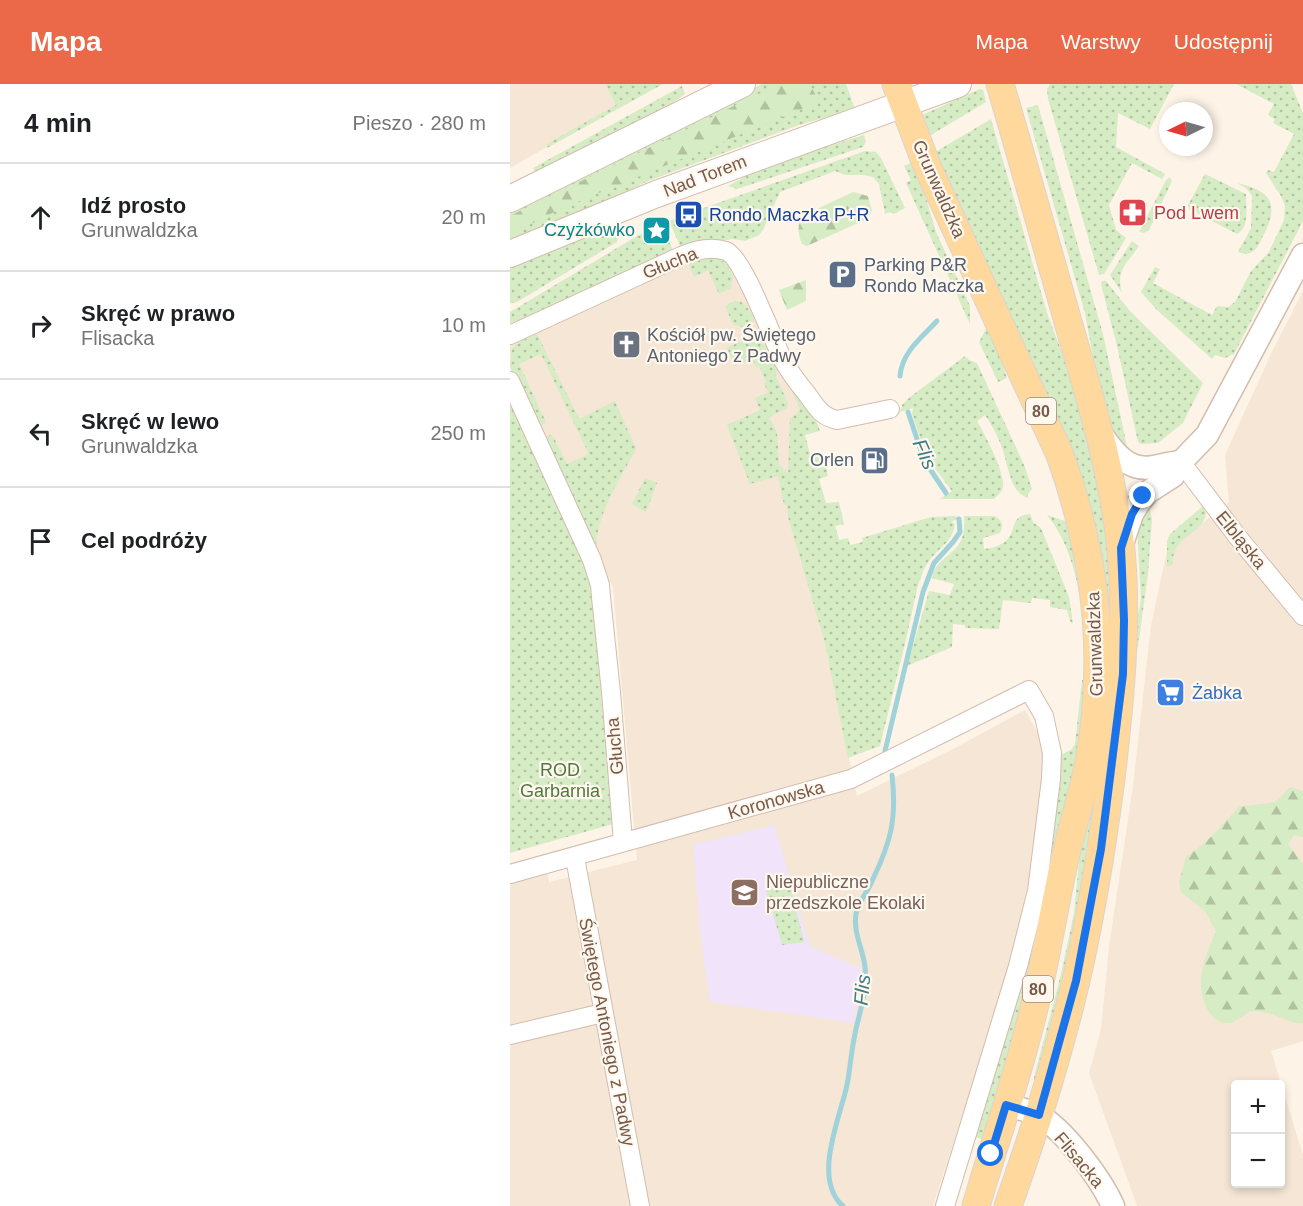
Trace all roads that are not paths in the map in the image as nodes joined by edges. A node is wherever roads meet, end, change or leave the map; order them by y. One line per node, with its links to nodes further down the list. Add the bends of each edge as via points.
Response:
1 (741, 84): 5 (main road)
2 (958, 84): 4 (main road, Nad Torem)
3 (1000, 84): 11 (main road, Grunwaldzka / 80)
4 (899, 94): 6 (main road, Nad Torem, via 788,145); 20 (main road, Grunwaldzka / 80, via 927,166 1060,454 1084,532 1096,602 1099,673 1094,735 1044,969)
5 (510, 199)
6 (510, 254)
7 (1303, 255): 12 (street, Grunwaldzka, via 1211,428)
8 (510, 335): 10 (street, Głucha, via 696,250 726,251 734,256 751,286 791,374 821,413 828,418 847,420)
9 (510, 381): 15 (street, Głucha, via 600,585)
10 (890, 410)
11 (1099, 431): 12 (street, Grunwaldzka, via 1114,452 1129,464 1145,468); 13 (main road, Grunwaldzka / 80)
12 (1181, 462): 13 (street, Grunwaldzka, via 1173,476 1137,504); 14 (street, Elbląska)
13 (1121, 548): 21 (main road, Grunwaldzka / 80, via 1123,674 1107,803 1076,981)
14 (1303, 616)
15 (623, 842): 16 (street, Koronowska); 23 (street, Koronowska, via 851,779 1029,690 1044,716 1052,753 1037,891)
16 (575, 858): 17 (street, Koronowska); 18 (street, Świętego Antoniego z Padwy)
17 (510, 874)
18 (603, 1013): 19 (street); 22 (street, Świętego Antoniego z Padwy)
19 (510, 1035)
20 (1006, 1105): 21 (street, Flisacka); 24 (main road, Grunwaldzka / 80)
21 (1039, 1115): 25 (main road, Grunwaldzka / 80); 26 (street, Flisacka, via 1078,1152)
22 (640, 1206)
23 (945, 1206)
24 (976, 1206)
25 (1008, 1206)
26 (1113, 1206)

